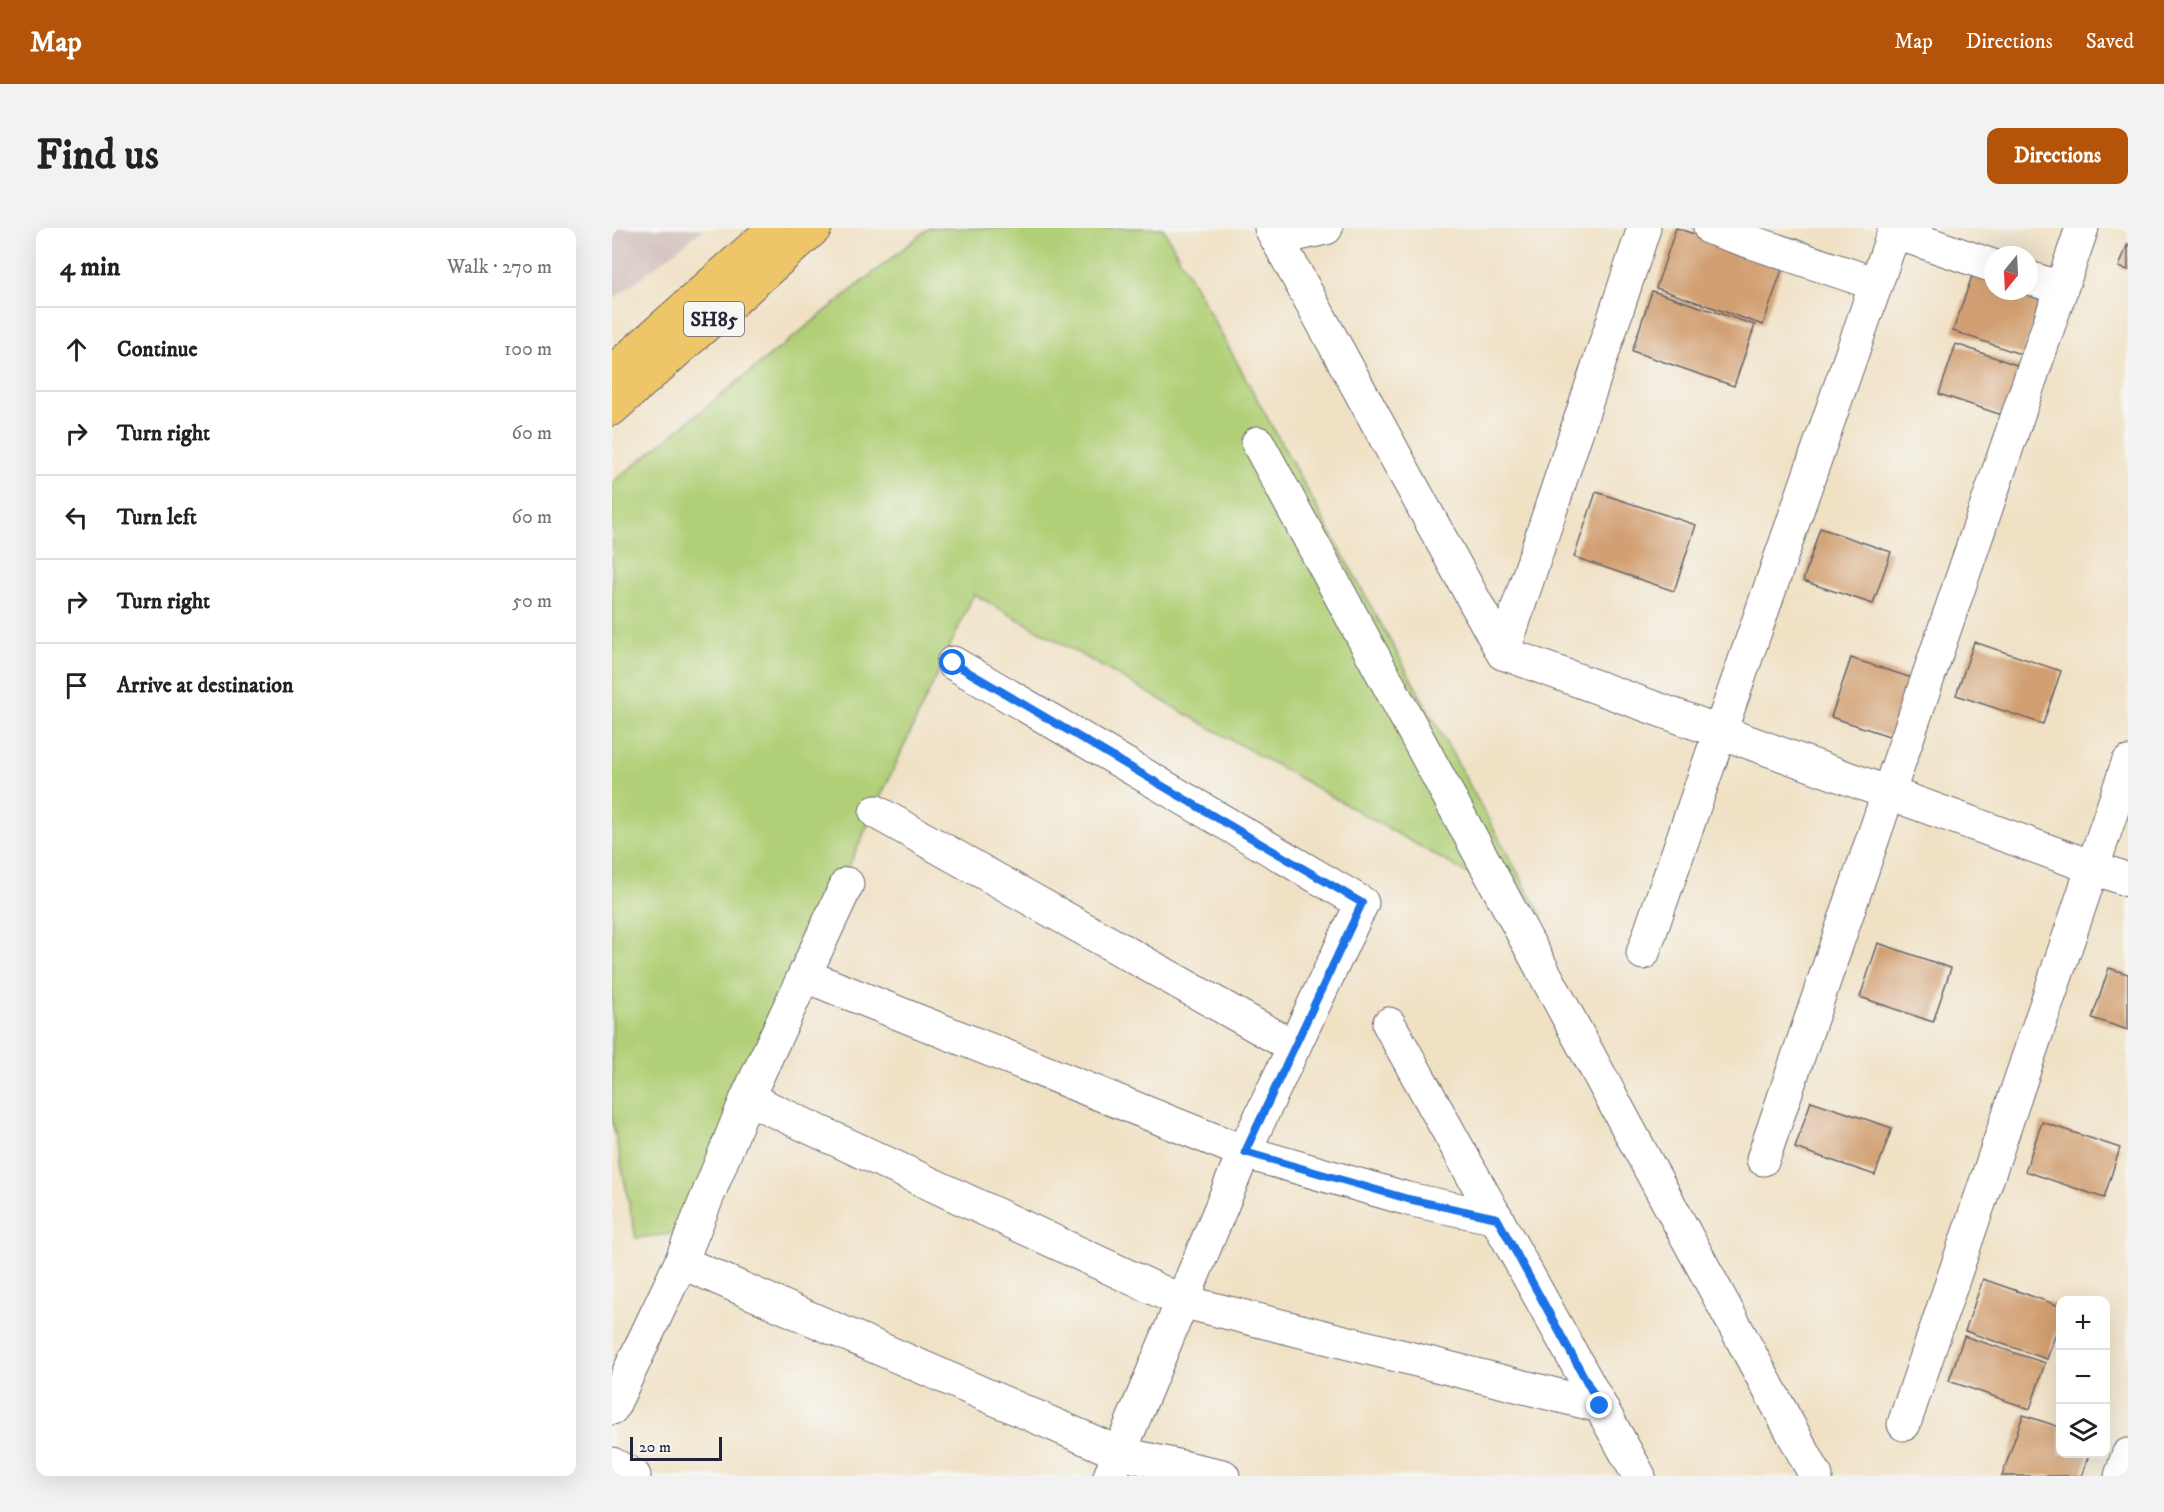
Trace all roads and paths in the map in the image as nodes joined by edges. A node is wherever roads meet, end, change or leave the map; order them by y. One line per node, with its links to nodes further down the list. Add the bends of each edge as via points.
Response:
1 (815, 228): 13 (main road, SH85)
2 (1326, 228): 7 (street)
3 (1644, 228): 15 (street)
4 (1710, 228): 10 (street)
5 (2082, 228): 11 (street)
6 (758, 234): 12 (main road, SH85)
7 (1274, 234): 15 (street)
8 (1984, 263): 10 (street, via 1894,232)
9 (2038, 281): 11 (street)
10 (1876, 284): 17 (street)
11 (2061, 288): 19 (street)
12 (612, 372)
13 (612, 409)
14 (1258, 443): 43 (street)
15 (1503, 653): 17 (street)
16 (953, 663): 27 (street, via 1362,903)
17 (1720, 732): 19 (street); 24 (street)
18 (2128, 763): 21 (street)
19 (1888, 793): 21 (street); 30 (street)
20 (876, 812): 27 (street)
21 (2093, 867): 22 (street); 36 (street)
22 (2128, 880)
23 (847, 884): 25 (street)
24 (1643, 954)
25 (806, 976): 28 (street); 29 (street)
26 (1389, 1024): 31 (street)
27 (1294, 1047): 29 (street)
28 (747, 1098): 32 (street); 33 (street)
29 (1245, 1152): 31 (street, via 1408,1199); 33 (street)
30 (1763, 1159)
31 (1497, 1218): 34 (street)
32 (681, 1262): 35 (street); 39 (street)
33 (1181, 1301): 34 (street); 39 (street)
34 (1600, 1406): 42 (street)
35 (612, 1408)
36 (1904, 1424)
37 (2128, 1455): 44 (street)
38 (612, 1464): 40 (street)
39 (1115, 1465): 41 (street)
40 (634, 1476)
41 (1223, 1476)
42 (1639, 1476)
43 (1816, 1476)
44 (2121, 1476)

